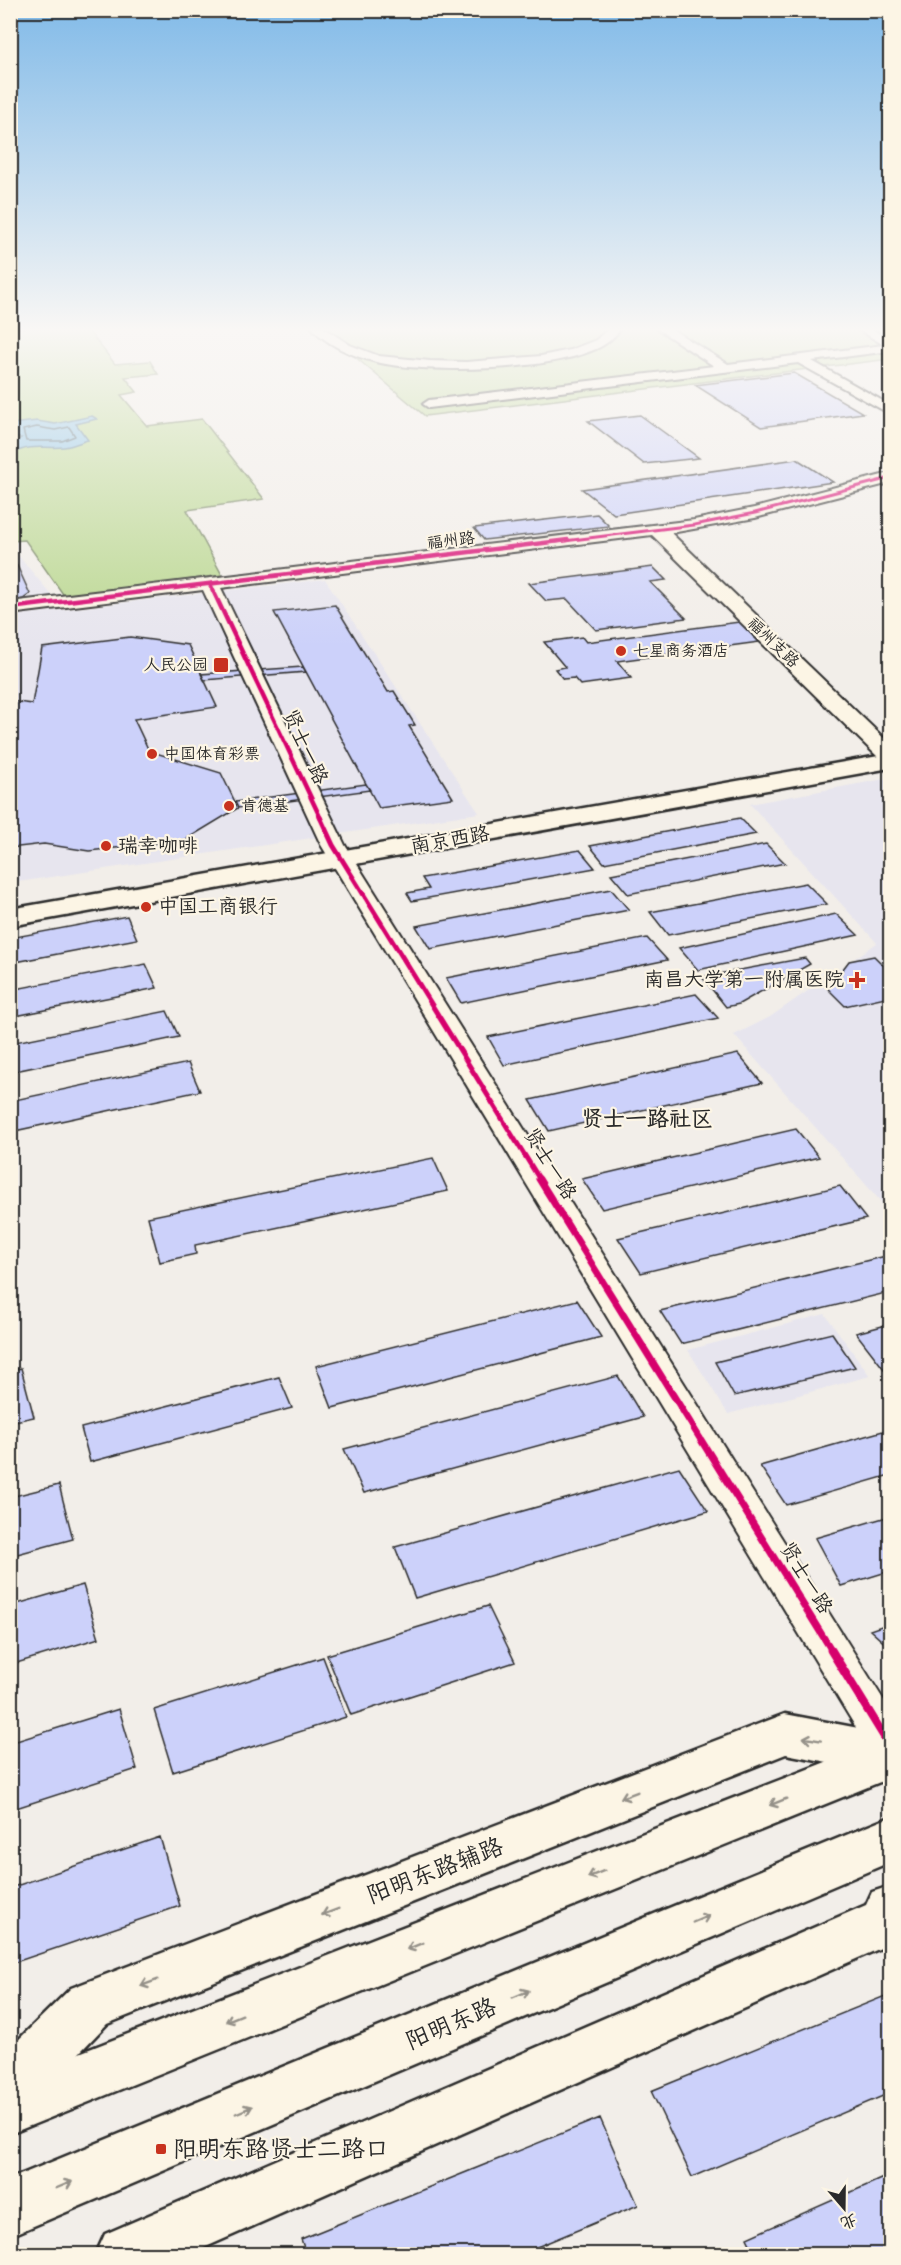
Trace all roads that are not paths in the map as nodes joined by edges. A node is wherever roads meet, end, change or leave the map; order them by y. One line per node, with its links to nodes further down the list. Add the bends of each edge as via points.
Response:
1 (891, 478): 2 (street, 福州路, via 755,513)
2 (657, 530): 3 (street, 福州路); 5 (street, 福州支路)
3 (210, 584): 4 (street, 福州路); 6 (street, 贤士一路)
4 (10, 608)
5 (889, 754): 6 (main road, 南京西路)
6 (337, 852): 7 (main road, 南京西路); 8 (main road, 南京西路); 9 (street, 贤士一路)
7 (10, 901)
8 (10, 918)
9 (891, 1746)
10 (891, 1755): 13 (main road, 阳明东路辅路, one-way to 13, via 785,1734 89,2006); 14 (main road, one-way to 14)
11 (891, 1839): 15 (main road, 阳明东路, one-way to 11)
12 (891, 1909): 16 (main road, via 884,1922)
13 (10, 2086)
14 (10, 2107)
15 (10, 2208)
16 (125, 2254)

